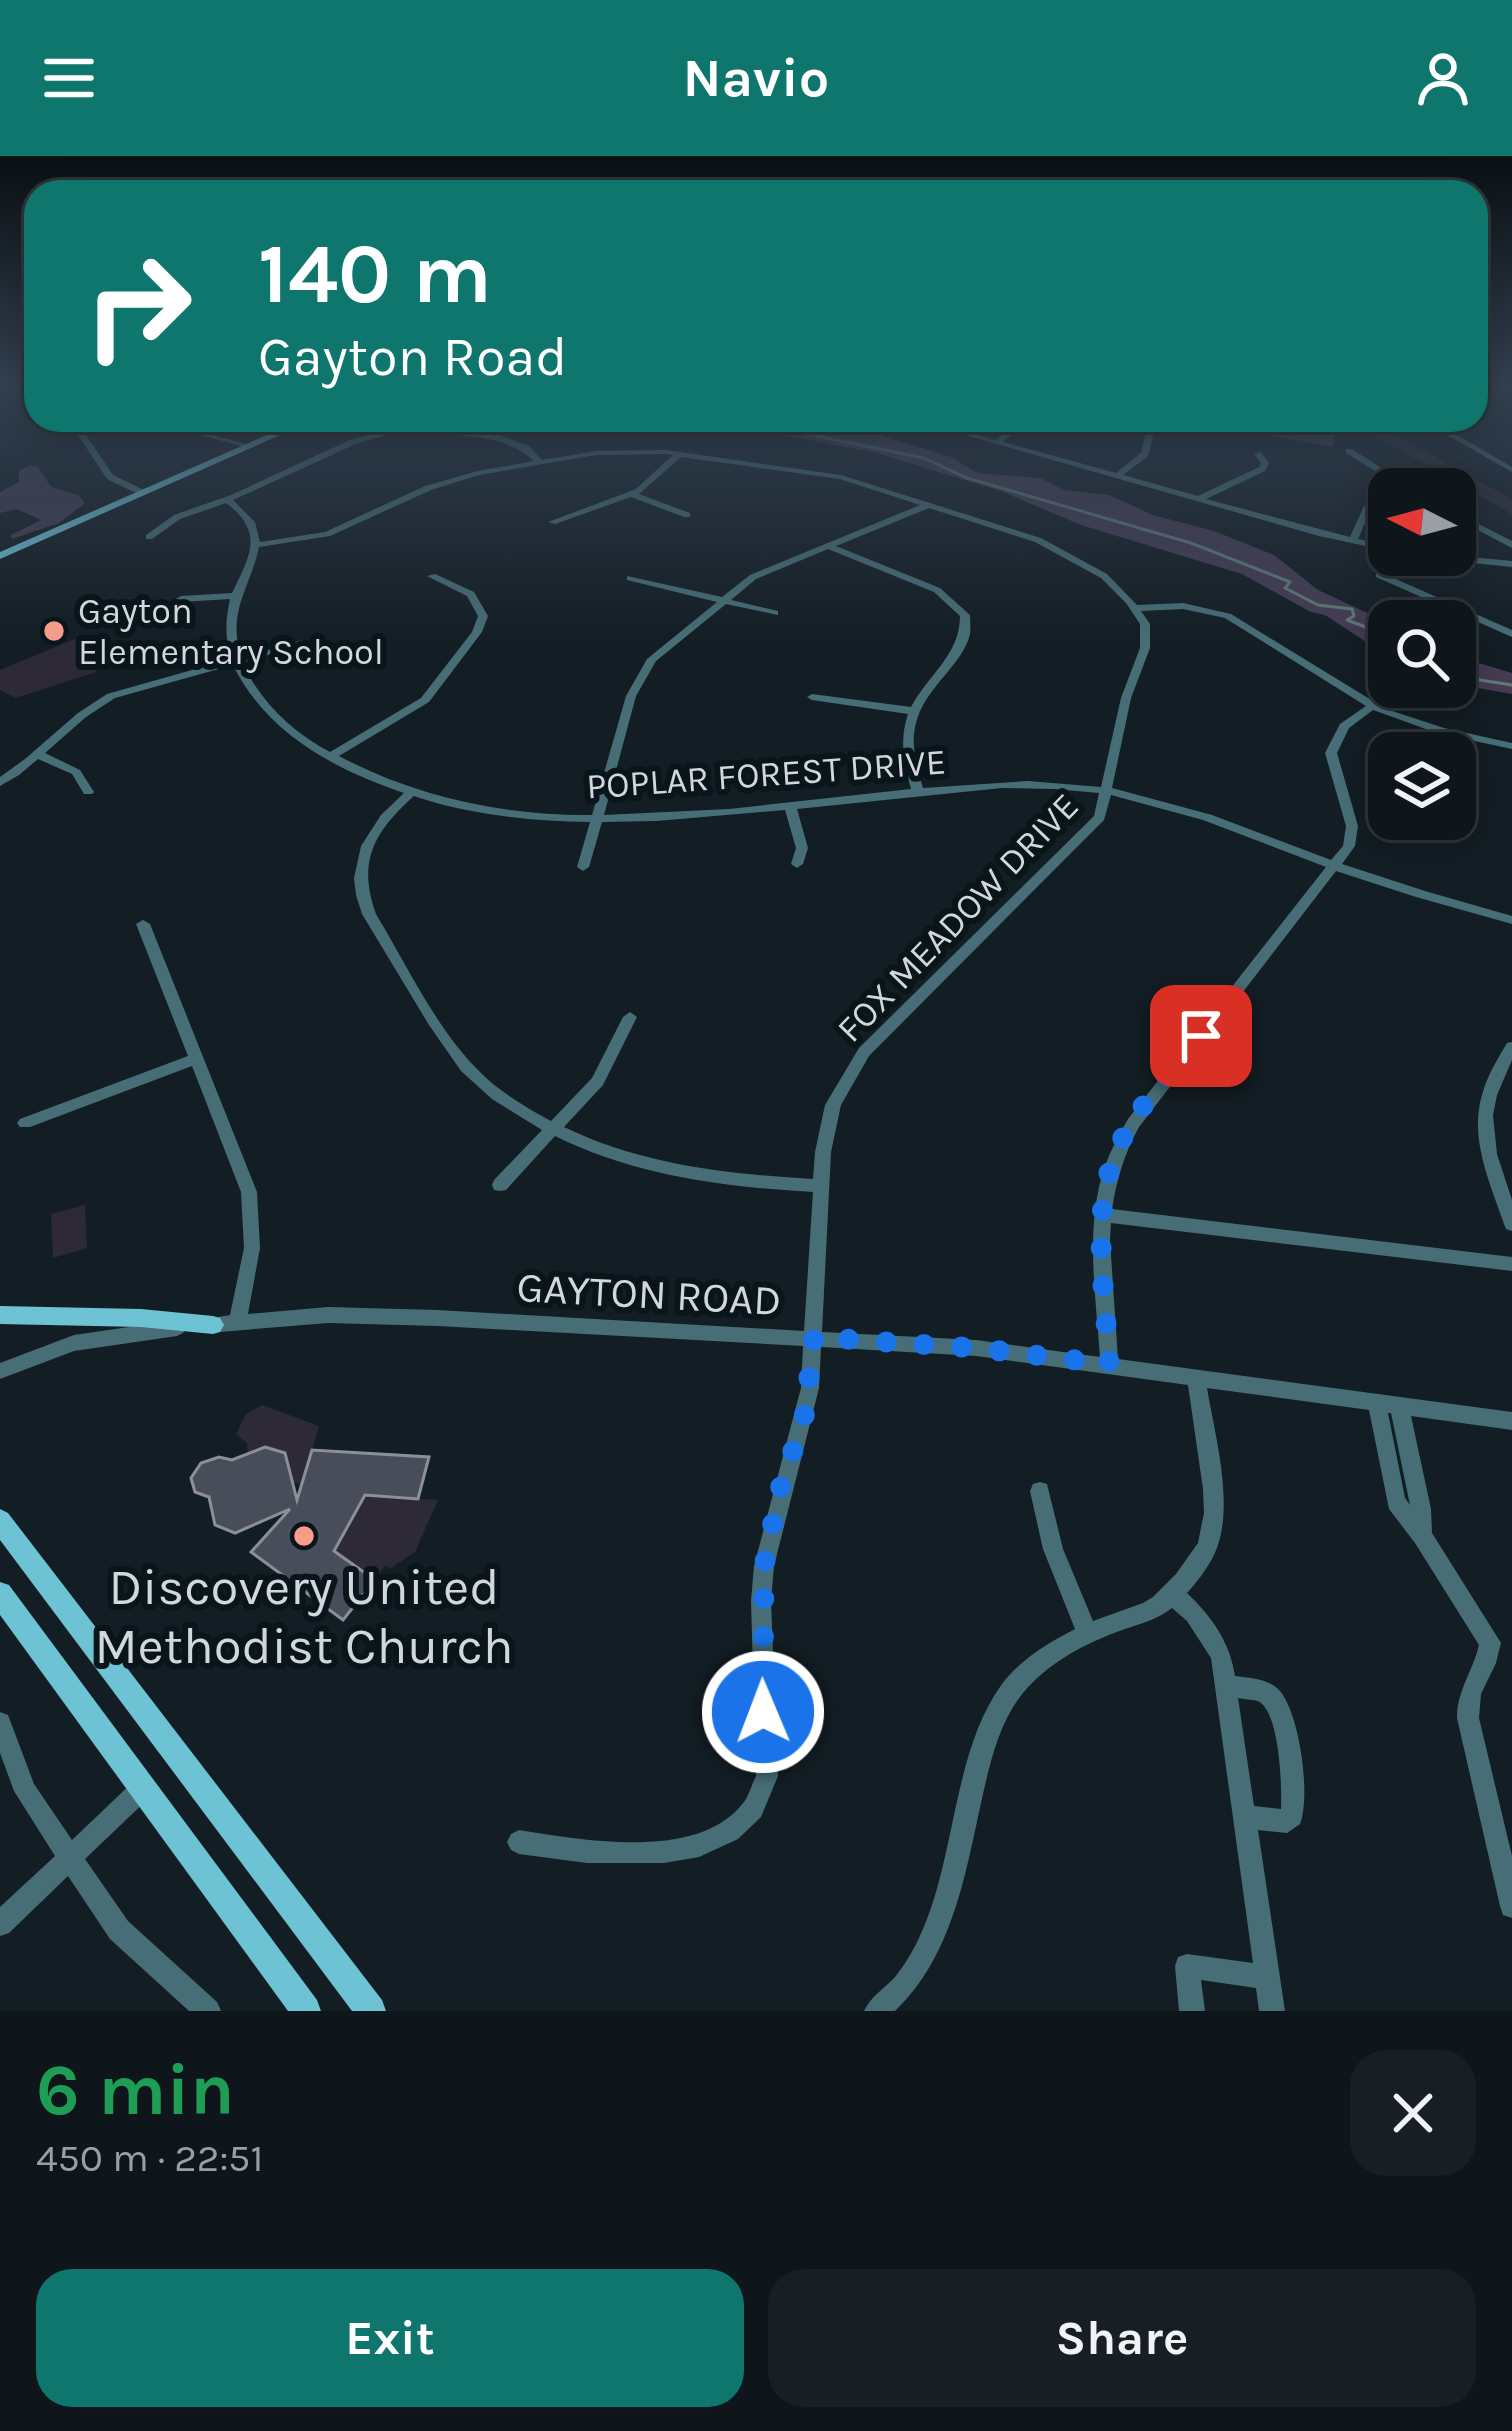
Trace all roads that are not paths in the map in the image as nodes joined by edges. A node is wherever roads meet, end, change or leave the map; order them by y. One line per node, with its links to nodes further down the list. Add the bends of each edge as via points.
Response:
1 (106, 471): 11 (street)
2 (194, 471): 11 (main road)
3 (290, 471): 13 (street)
4 (500, 471): 23 (street, via 428,488 327,534)
5 (664, 471): 12 (street)
6 (803, 471): 15 (street)
7 (1096, 471): 10 (street)
8 (1123, 471): 10 (street)
9 (1261, 471): 14 (street)
10 (1116, 476): 14 (street)
11 (143, 493): 26 (main road)
12 (632, 494): 17 (street); 18 (street)
13 (226, 500): 20 (street); 23 (street, via 249,519)
14 (1199, 500): 21 (street)
15 (931, 504): 25 (street); 36 (street, via 1065,552)
16 (1368, 507): 21 (street)
17 (687, 515)
18 (552, 522)
19 (1476, 526): 24 (street)
20 (149, 537)
21 (1353, 541): 22 (street)
22 (1368, 544)
23 (255, 545): 32 (street)
24 (1512, 545)
25 (828, 546): 34 (street, via 769,569); 46 (street, via 938,590 965,615 963,641)
26 (1, 555)
27 (1476, 560): 28 (street)
28 (1512, 564)
29 (432, 576): 49 (street, via 478,602 477,632 424,700)
30 (1381, 576): 35 (street)
31 (630, 578): 34 (street)
32 (236, 596): 33 (street); 41 (street, via 229,632)
33 (181, 599)
34 (724, 599): 37 (street); 56 (street, via 639,678)
35 (1434, 600)
36 (1135, 608): 43 (street, via 1183,606 1228,616); 51 (street, FOX MEADOW DRIVE, via 1147,638 1126,698)
37 (775, 613)
38 (1476, 619): 39 (street)
39 (1512, 634)
40 (302, 643): 41 (street)
41 (236, 660): 48 (street, via 104,699); 49 (street, POPLAR FOREST DRIVE, via 268,711)
42 (812, 697): 46 (street)
43 (1368, 704)
44 (1369, 708): 58 (street, via 1333,745 1332,769 1352,826)
45 (1378, 708): 47 (street)
46 (913, 711): 54 (street, via 904,746)
47 (1512, 746)
48 (39, 755): 50 (street); 52 (street, via 76,772)
49 (330, 757): 53 (street, POPLAR FOREST DRIVE)
50 (0, 782)
51 (1110, 791): 54 (street, POPLAR FOREST DRIVE, via 1013,784); 58 (street, POPLAR FOREST DRIVE, via 1192,811); 68 (street, FOX MEADOW DRIVE, via 1084,838 853,1067 826,1130)
52 (88, 792)
53 (412, 792): 56 (street, POPLAR FOREST DRIVE, via 508,812); 66 (street, via 365,845 362,898 457,1055 494,1094)
54 (917, 792): 55 (street, POPLAR FOREST DRIVE)
55 (790, 806): 56 (street, POPLAR FOREST DRIVE); 57 (street, via 802,848)
56 (597, 818): 59 (street)
57 (797, 864)
58 (1336, 866): 60 (street, POPLAR FOREST DRIVE); 69 (street, via 1132,1123 1110,1166)
59 (584, 867)
60 (1512, 920)
61 (143, 924): 64 (street)
62 (630, 1017): 66 (street, via 598,1081)
63 (1512, 1047): 70 (street, via 1487,1094 1483,1124)
64 (197, 1058): 65 (street); 73 (street, via 250,1192 252,1249)
65 (25, 1123)
66 (553, 1129): 67 (street); 68 (street, via 650,1168)
67 (500, 1185)
68 (822, 1186): 75 (street, FOX MEADOW DRIVE)
69 (1102, 1215): 71 (street); 76 (street)
70 (1512, 1224)
71 (1512, 1264)
72 (0, 1315): 74 (main road)
73 (237, 1323): 74 (street, GAYTON ROAD); 75 (street, GAYTON ROAD, via 328,1315)
74 (213, 1324): 77 (street, GAYTON ROAD, via 74,1342)
75 (814, 1337): 76 (street, GAYTON ROAD); 93 (street, FOX MEADOW DRIVE, via 804,1418 764,1566 767,1776 754,1814 737,1830 651,1853)
76 (1109, 1364): 78 (street, GAYTON ROAD)
77 (0, 1372)
78 (1196, 1377): 79 (street, GAYTON ROAD); 85 (street, via 1210,1545)
79 (1377, 1402): 80 (street, GAYTON ROAD); 84 (street, via 1396,1502)
80 (1399, 1406): 81 (street, GAYTON ROAD); 84 (street)
81 (1512, 1421)
82 (1040, 1491): 87 (street, via 1053,1549)
83 (0, 1521): 100 (main road)
84 (1422, 1536): 88 (street)
85 (1171, 1593): 87 (street, via 1154,1609); 89 (street, via 1221,1654)
86 (0, 1594): 91 (main road)
87 (1088, 1634): 101 (street, via 1041,1660 1004,1700 986,1738 938,1921 904,1982)
88 (1501, 1645): 95 (street, via 1466,1694)
89 (1226, 1687): 92 (street); 92 (street, via 1262,1692 1279,1706 1294,1793 1287,1821)
90 (0, 1723): 94 (street, via 25,1791)
91 (143, 1788): 94 (street); 99 (main road)
92 (1244, 1817): 97 (street)
93 (519, 1842)
94 (68, 1857): 96 (street); 98 (street, via 119,1930)
95 (1512, 1906)
96 (0, 1924)
97 (1267, 1977): 102 (street, via 1186,1966); 103 (street)
98 (208, 2011)
99 (306, 2011)
100 (371, 2011)
101 (877, 2011)
102 (1192, 2011)
103 (1272, 2011)

